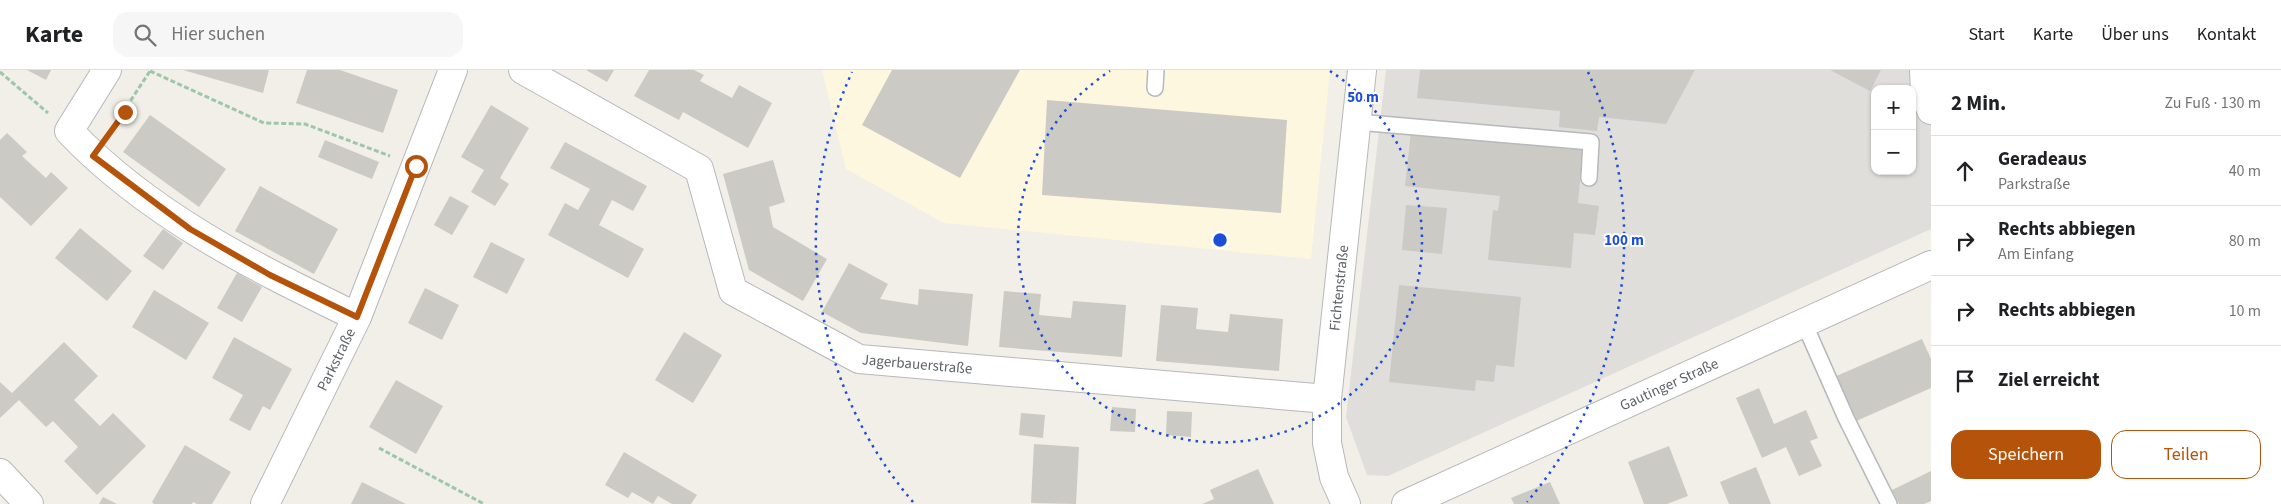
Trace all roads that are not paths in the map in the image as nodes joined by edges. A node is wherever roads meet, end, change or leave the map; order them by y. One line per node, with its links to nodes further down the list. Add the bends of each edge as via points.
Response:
1 (107, 70): 12 (street, via 69,131 93,156 190,229 270,275)
2 (453, 70): 12 (street, Parkstraße)
3 (523, 70): 14 (street, Jagerbauerstraße, via 699,169 733,291 859,359)
4 (1156, 70): 7 (lane)
5 (1362, 70): 9 (street, Fichtenstraße)
6 (1927, 78): 8 (street, via 1925,94)
7 (1154, 88)
8 (1931, 110)
9 (1357, 122): 10 (lane, via 1591,142); 14 (street, Fichtenstraße)
10 (1589, 178)
11 (1931, 265): 13 (street, Gautinger Straße)
12 (357, 317): 17 (street, Parkstraße)
13 (1804, 323): 19 (street, Gautinger Straße); 20 (lane)
14 (1327, 399): 18 (street, Fichtenstraße, via 1327,443 1334,476)
15 (0, 473): 16 (street)
16 (29, 504)
17 (265, 504)
18 (1346, 504)
19 (1406, 504)
20 (1889, 504)

